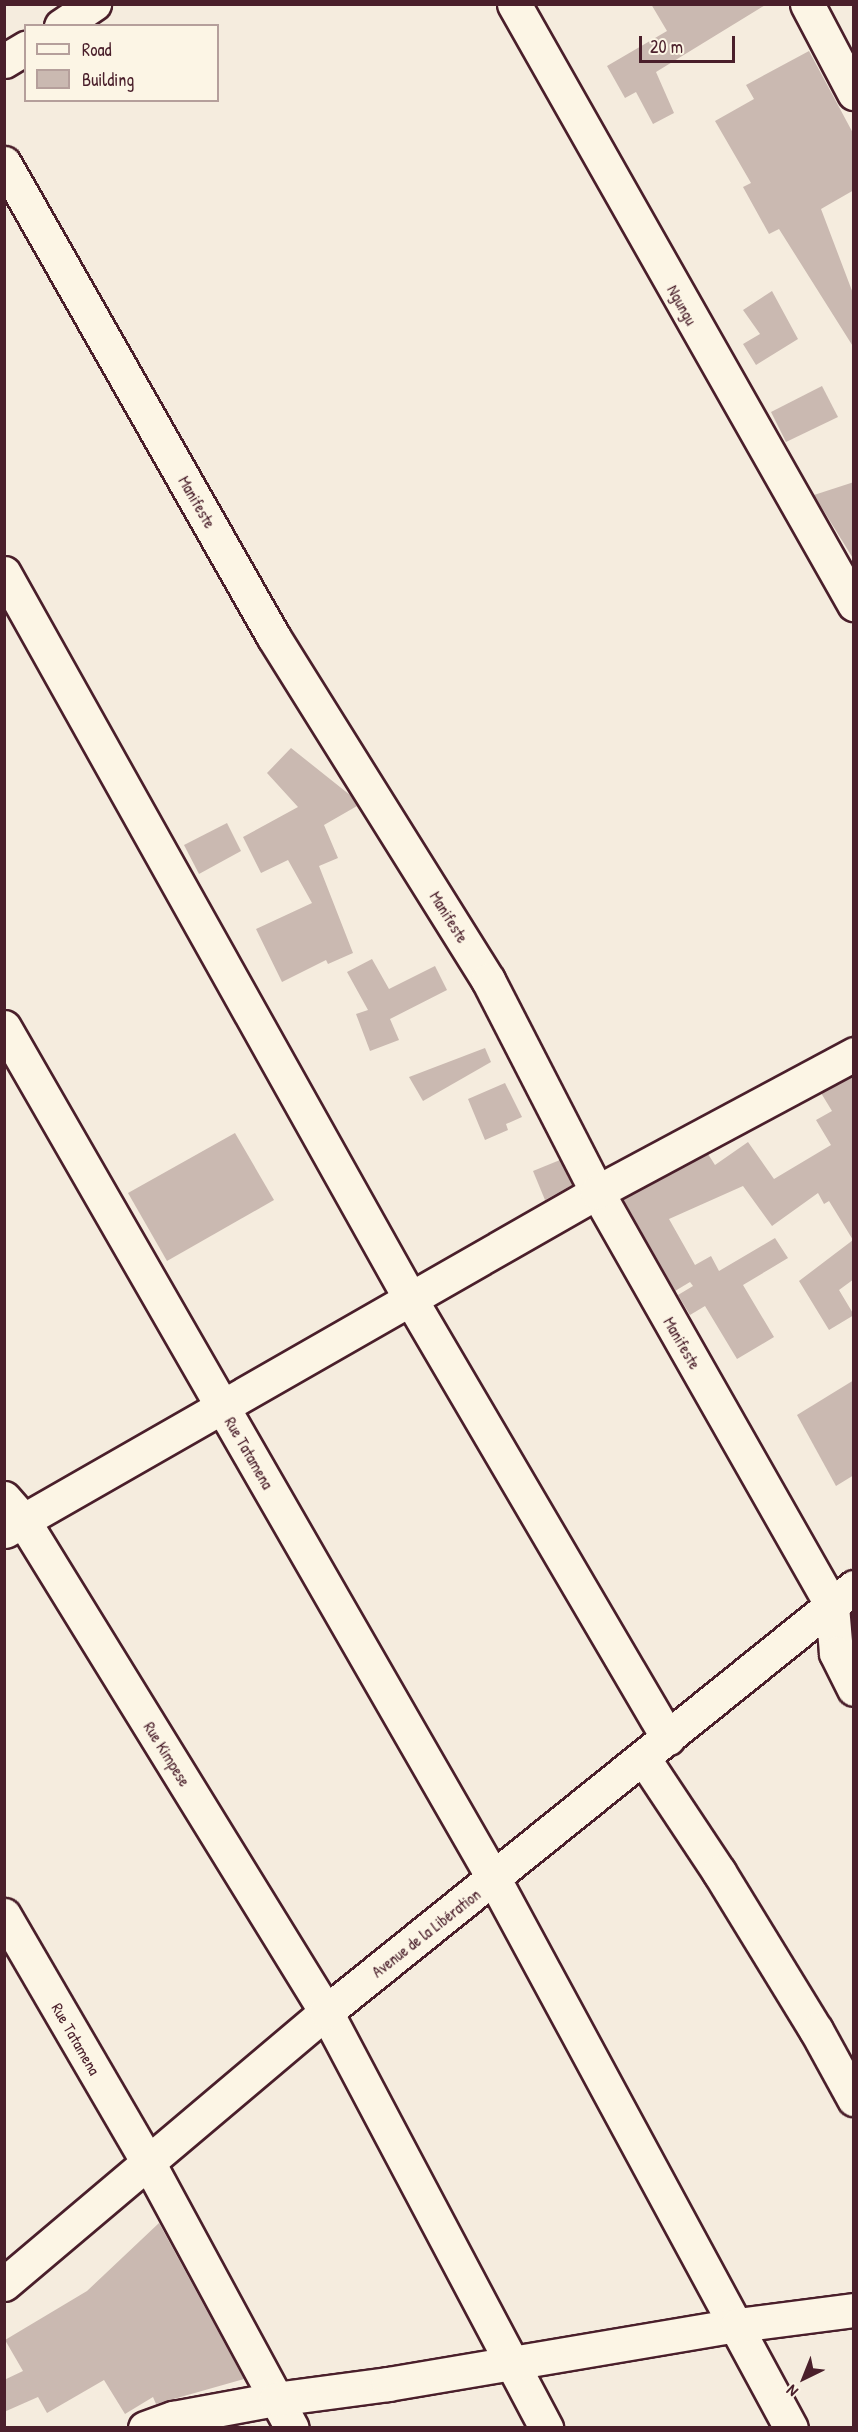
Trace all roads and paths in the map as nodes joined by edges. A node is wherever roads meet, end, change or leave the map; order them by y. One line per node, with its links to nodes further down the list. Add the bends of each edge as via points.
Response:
1 (94, 4): 4 (main road)
2 (514, 4): 10 (main road, Ngungu)
3 (807, 4): 7 (main road)
4 (64, 24)
5 (24, 49): 6 (main road)
6 (4, 61)
7 (854, 93)
8 (4, 162): 13 (main road, Manifeste, via 273,636 488,980)
9 (4, 573): 14 (main road)
10 (854, 604)
11 (7, 1038): 15 (main road, Rue Tatamena)
12 (852, 1058): 13 (main road)
13 (597, 1192): 14 (main road); 17 (main road, Manifeste)
14 (411, 1300): 15 (main road); 19 (main road)
15 (222, 1406): 16 (main road); 20 (main road, Rue Tatamena)
16 (11, 1516): 22 (main road, Rue Kimpese)
17 (843, 1597): 18 (main road, Manifeste, via 836,1653); 19 (main road, Avenue de la Libération)
18 (854, 1689)
19 (656, 1749): 20 (main road, Avenue de la Libération); 23 (main road, via 719,1872)
20 (494, 1879): 22 (main road, Avenue de la Libération); 27 (main road, Rue Tatamena)
21 (4, 1916): 24 (main road, Rue Tatamena)
22 (326, 2013): 24 (main road, Avenue de la Libération); 28 (main road, Rue Kimpese)
23 (854, 2099)
24 (148, 2162): 25 (main road, Avenue de la Libération, via 67,2235); 29 (main road, Rue Tatamena)
25 (4, 2284)
26 (854, 2310): 27 (main road)
27 (738, 2325): 28 (main road); 33 (main road, Rue Tatamena)
28 (514, 2362): 29 (main road); 32 (main road, Rue Kimpese)
29 (276, 2399): 30 (main road); 31 (main road, Rue Tatamena)
30 (145, 2427)
31 (292, 2427)
32 (546, 2427)
33 (791, 2427)

